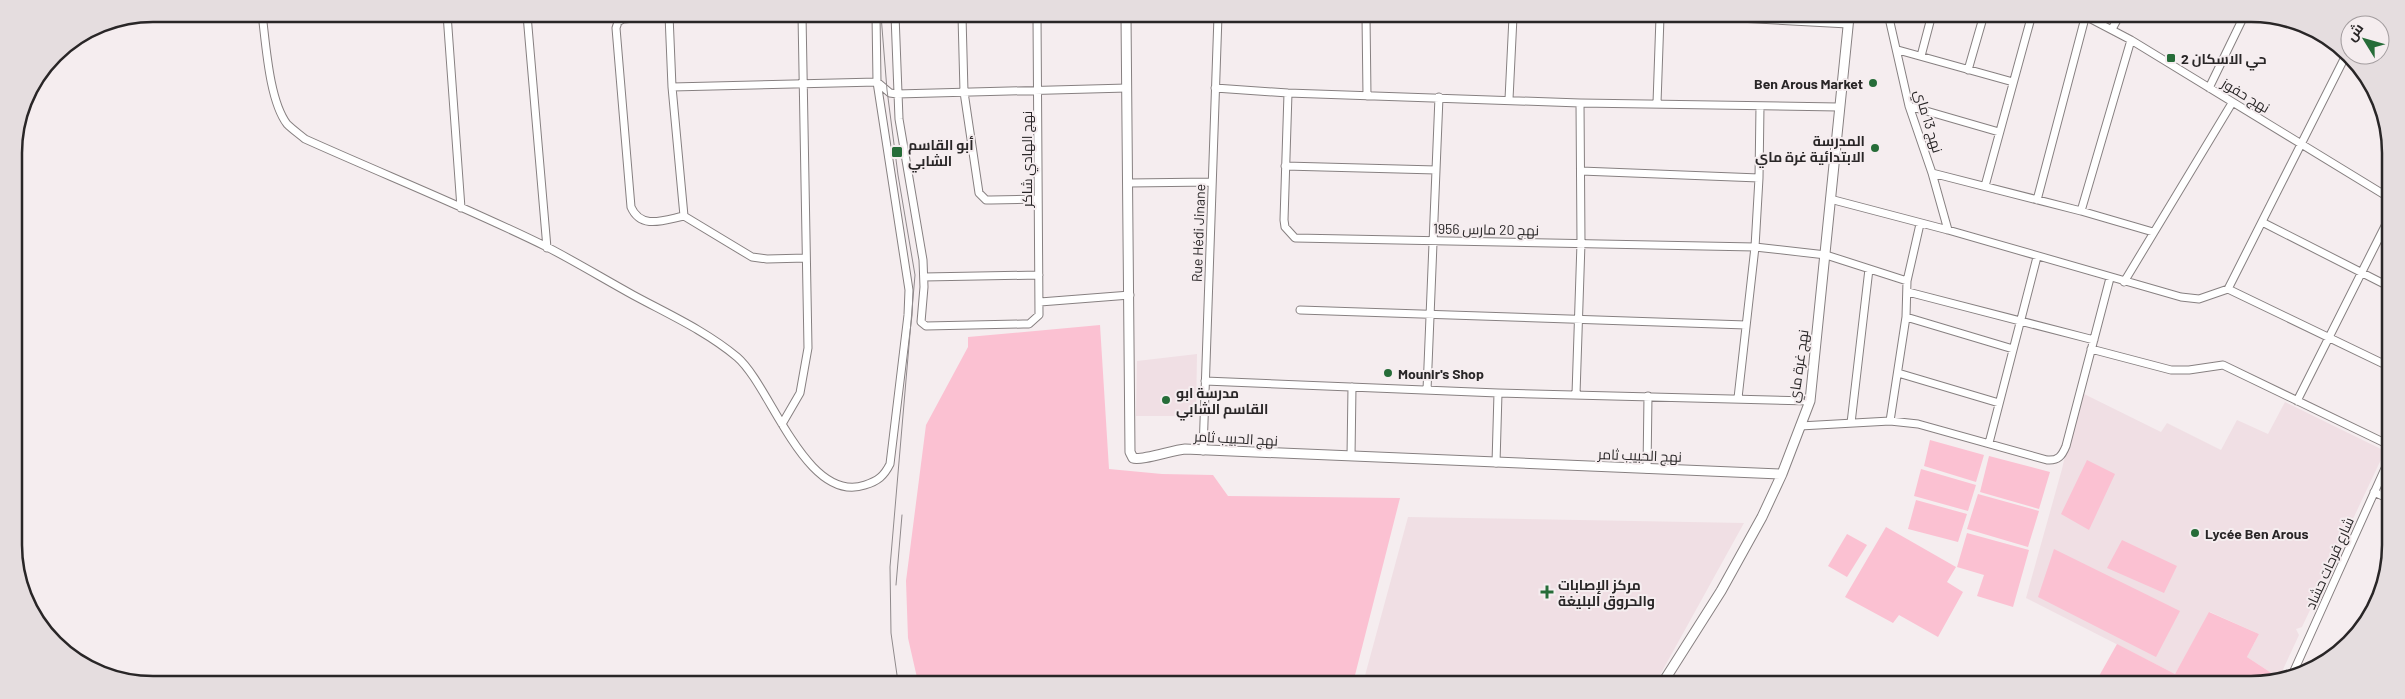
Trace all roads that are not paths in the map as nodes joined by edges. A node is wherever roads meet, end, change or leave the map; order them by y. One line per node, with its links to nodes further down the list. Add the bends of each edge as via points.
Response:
1 (263, 22): 65 (street, via 270,73 278,106 287,123 305,139)
2 (448, 22): 65 (street)
3 (527, 22): 76 (street)
4 (618, 22): 67 (street, via 631,207 634,214 645,222)
5 (670, 22): 34 (street)
6 (802, 22): 33 (street)
7 (876, 22): 31 (street)
8 (895, 22): 41 (street)
9 (962, 22): 38 (street)
10 (1037, 22): 39 (street, نهج الهادي شاكر)
11 (1126, 22): 35 (street, نهج الحبيب ثامر)
12 (1218, 22): 36 (street, Rue Hédi Jinane)
13 (1366, 22): 42 (street)
14 (1513, 22): 44 (street)
15 (1660, 22): 46 (street)
16 (1849, 22): 50 (street, نهج غرة ماي)
17 (1890, 22): 27 (street, نهج 13 ماي)
18 (1930, 22): 28 (street)
19 (1982, 22): 30 (street)
20 (2031, 22): 32 (street)
21 (2083, 22): 64 (street)
22 (2097, 22): 25 (street, نهج حفوز)
23 (2116, 22): 25 (street)
24 (2241, 22): 37 (street)
25 (2112, 30): 26 (street, نهج حفوز)
26 (2131, 40): 37 (street, نهج حفوز); 66 (street)
27 (1898, 50): 28 (street); 49 (street, نهج 13 ماي)
28 (1921, 56): 30 (street)
29 (2341, 65): 52 (street)
30 (1968, 70): 32 (street)
31 (877, 82): 33 (street); 41 (street); 116 (street, via 909,290 890,464 884,475 859,488 831,481 808,464)
32 (2013, 82): 51 (street)
33 (803, 84): 34 (street); 79 (street)
34 (672, 87): 67 (street)
35 (1127, 88): 39 (street); 59 (street, نهج الحبيب ثامر)
36 (1215, 88): 40 (street); 58 (street, Rue Hédi Jinane)
37 (2209, 88): 47 (street, نهج حفوز)
38 (964, 92): 39 (street); 41 (street); 62 (street, via 979,193 991,200)
39 (1038, 92): 62 (street, نهج الهادي شاكر)
40 (1288, 93): 42 (street); 53 (street, نهج 20 مارس 1956)
41 (897, 94): 83 (street)
42 (1367, 96): 43 (street)
43 (1439, 97): 44 (street); 54 (street)
44 (1509, 99): 45 (street)
45 (1580, 102): 46 (street); 55 (street)
46 (1656, 103): 48 (street)
47 (2232, 103): 52 (street, نهج حفوز); 71 (street)
48 (1760, 106): 50 (street); 57 (street)
49 (1909, 106): 51 (street); 56 (street, نهج 13 ماي)
50 (1838, 107): 63 (street, نهج غرة ماي)
51 (1999, 132): 60 (street)
52 (2302, 144): 61 (street, نهج حفوز); 68 (street)
53 (1285, 166): 54 (street); 73 (street, نهج 20 مارس 1956, via 1285,227 1295,238)
54 (1436, 170): 73 (street)
55 (1581, 171): 57 (street); 74 (street)
56 (1932, 172): 60 (street); 70 (street, نهج 13 ماي)
57 (1759, 178): 75 (street)
58 (1212, 182): 59 (street); 104 (street, Rue Hédi Jinane)
59 (1129, 184): 90 (street, نهج الحبيب ثامر)
60 (1985, 186): 64 (street)
61 (2382, 193)
62 (1038, 199): 82 (street, نهج الهادي شاكر)
63 (1830, 200): 69 (street); 77 (street, نهج غرة ماي)
64 (2037, 200): 66 (street)
65 (461, 208): 76 (street)
66 (2081, 211): 71 (street)
67 (684, 216): 79 (street, via 752,257)
68 (2262, 222): 81 (street); 88 (street)
69 (1920, 224): 70 (street); 85 (street)
70 (1948, 230): 78 (street)
71 (2152, 232): 86 (street)
72 (2382, 232): 81 (street)
73 (1433, 240): 74 (street, نهج 20 مارس 1956); 93 (street)
74 (1581, 243): 75 (street, نهج 20 مارس 1956); 95 (street)
75 (1755, 247): 77 (street, نهج 20 مارس 1956); 97 (street)
76 (547, 248): 116 (street, via 724,346 750,372)
77 (1826, 255): 80 (street, نهج 20 مارس 1956); 111 (street, نهج غرة ماي)
78 (2037, 257): 84 (street); 96 (street)
79 (806, 258): 116 (street, via 806,370 800,393)
80 (1869, 270): 85 (street, نهج 20 مارس 1956); 115 (street)
81 (2362, 272): 87 (street); 98 (street)
82 (1039, 274): 83 (street); 91 (street, نهج الهادي شاكر)
83 (924, 277): 91 (street, نهج الهادي شاكر, via 923,325 1029,324 1039,315)
84 (2110, 278): 86 (street); 99 (street)
85 (1907, 281): 89 (street)
86 (2124, 282): 88 (street, via 2191,299 2210,296)
87 (2382, 283)
88 (2228, 288): 98 (street)
89 (1908, 292): 94 (street); 96 (street)
90 (1130, 295): 91 (street); 120 (street, نهج الحبيب ثامر, via 1131,456 1137,460 1174,450)
91 (1040, 302)
92 (1300, 310): 93 (street)
93 (1430, 316): 95 (street); 106 (street)
94 (1906, 318): 100 (street); 103 (street)
95 (1578, 320): 97 (street); 108 (street)
96 (2021, 322): 99 (street); 100 (street)
97 (1746, 325): 110 (street)
98 (2330, 337): 102 (street); 112 (street)
99 (2094, 340): 101 (street)
100 (2013, 349): 113 (street)
101 (2092, 349): 112 (street, via 2171,370 2223,365); 119 (street, via 2062,456 2047,460)
102 (2382, 363)
103 (1898, 373): 113 (street); 114 (street)
104 (1205, 381): 105 (street); 120 (street, Rue Hédi Jinane)
105 (1352, 388): 106 (street); 121 (street)
106 (1427, 390): 107 (street)
107 (1498, 393): 108 (street); 122 (street)
108 (1576, 394): 109 (street)
109 (1648, 396): 110 (street); 123 (street)
110 (1738, 398): 111 (street)
111 (1810, 401): 117 (street, نهج غرة ماي)
112 (2297, 401): 118 (street)
113 (1999, 403): 119 (street)
114 (1890, 421): 115 (street); 119 (street, via 1938,428)
115 (1851, 423): 117 (street)
116 (782, 424)
117 (1800, 426): 124 (street, نهج غرة ماي)
118 (2382, 442)
119 (1989, 443)
120 (1203, 451): 121 (street, نهج الحبيب ثامر)
121 (1351, 456): 122 (street, نهج الحبيب ثامر)
122 (1496, 463): 123 (street, نهج الحبيب ثامر)
123 (1647, 469): 124 (street, نهج الحبيب ثامر)
124 (1782, 474): 129 (street, نهج غرة ماي, via 1721,590)
125 (2382, 475): 126 (street, شارع فرحات حشاد)
126 (2374, 492): 127 (street); 128 (street, شارع فرحات حشاد)
127 (2382, 496)
128 (2294, 670)
129 (1667, 676)

